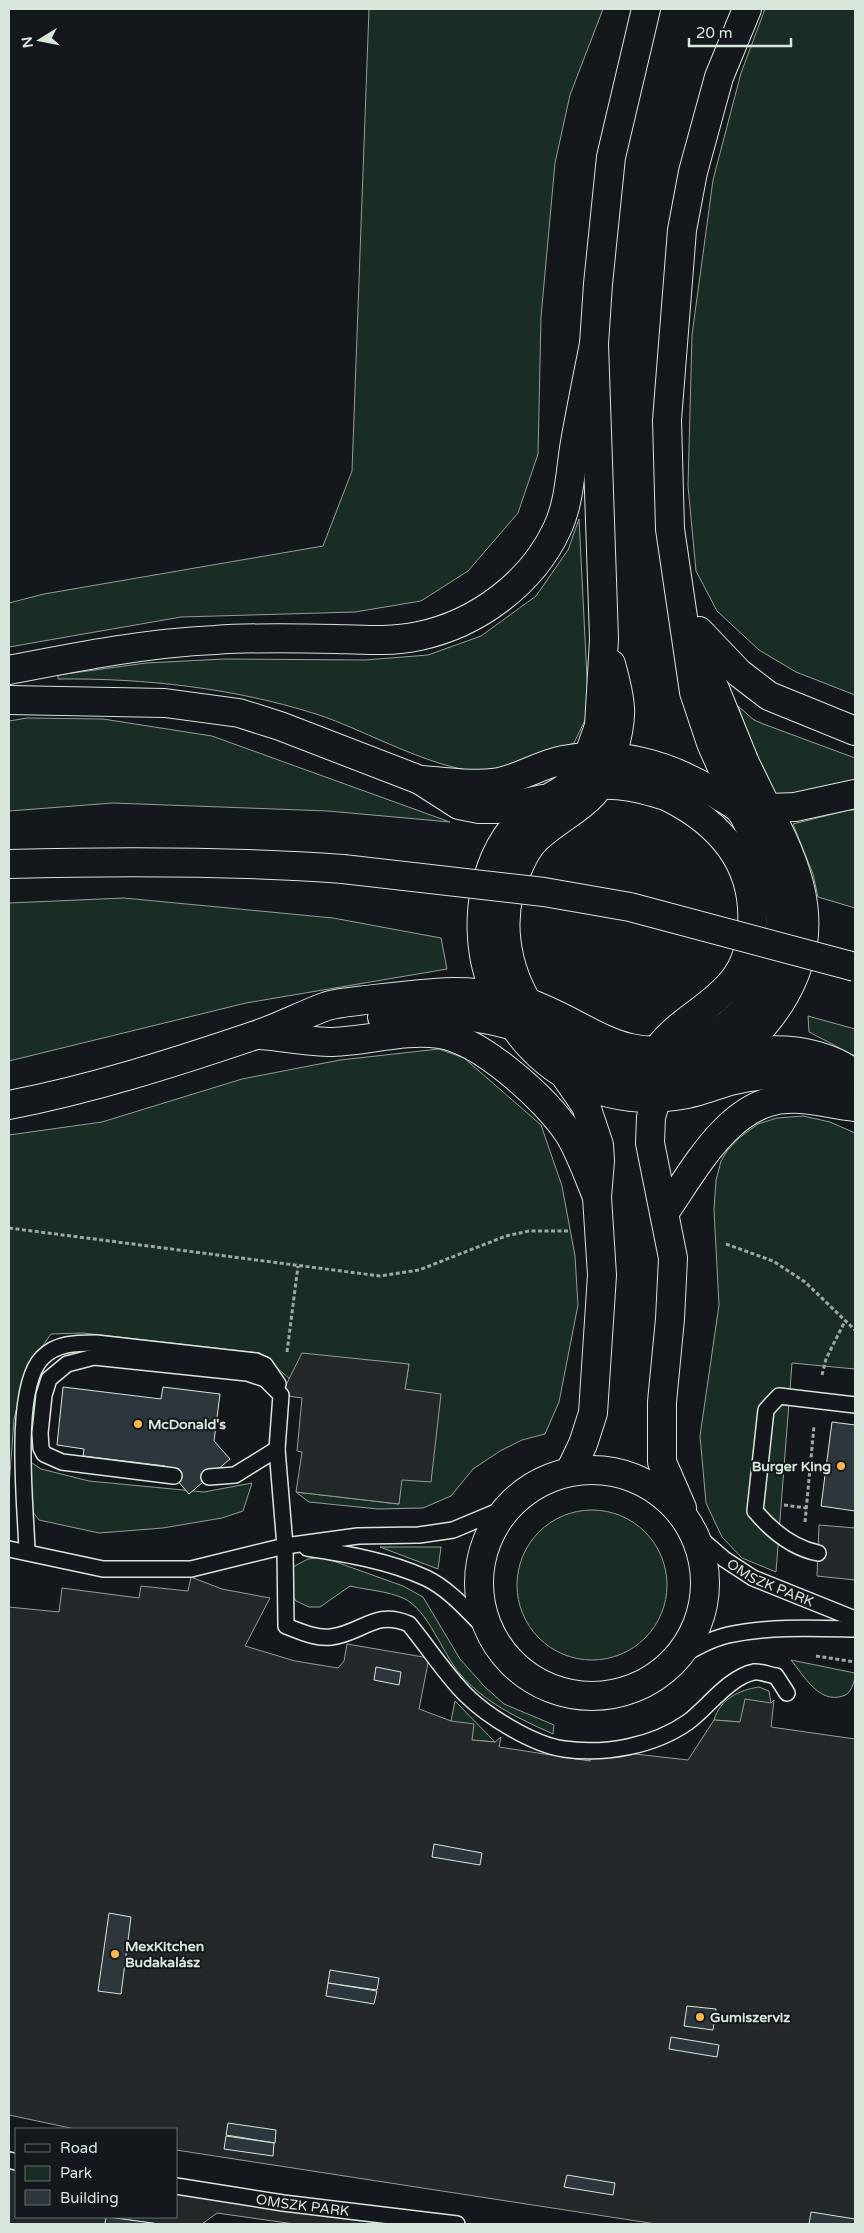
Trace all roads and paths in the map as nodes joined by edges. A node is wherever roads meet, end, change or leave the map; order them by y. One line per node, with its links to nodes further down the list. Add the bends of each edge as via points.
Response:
1 (646, 9): 3 (main road, via 611,157)
2 (747, 9): 4 (main road, via 719,78 693,172 682,230 667,456 670,529)
3 (594, 344): 5 (main road, via 566,502 558,528 543,555 523,578 472,617 437,631 410,637 375,640 267,638 163,644); 8 (main road, via 604,639)
4 (683, 614): 7 (main road, via 739,673 769,696); 14 (main road, via 694,692); 15 (main road, via 744,762)
5 (9, 670)
6 (9, 700): 9 (main road, via 165,703 239,713)
7 (855, 731)
8 (600, 757): 9 (main road, via 561,760 494,783); 10 (main road); 12 (main road); 14 (main road, via 640,760 682,775)
9 (420, 780): 12 (main road, via 459,805 479,809 514,807)
10 (600, 784): 12 (main road); 13 (main road, via 642,787); 19 (main road, via 585,803 534,841 514,875 505,920 508,953)
11 (855, 794): 15 (main road)
12 (552, 796): 18 (main road, via 527,813 507,836 489,878 481,918 482,936 485,961)
13 (668, 797): 14 (main road, via 694,804); 26 (main road, via 704,818 728,844 749,881 753,909 749,947 741,970 722,994 675,1029)
14 (740, 809): 15 (main road); 23 (main road, via 774,876 780,916 778,939 775,956 760,989 724,1027)
15 (768, 810): 23 (main road, via 798,872 804,907 803,942 796,970 771,1016 750,1040)
16 (9, 864): 17 (main road, bridge, via 154,861 274,864 534,890 630,907)
17 (855, 967)
18 (496, 995): 19 (main road); 20 (main road); 21 (main road, via 434,993 330,1005)
19 (527, 1003): 22 (main road, via 545,1029); 26 (main road, via 567,1019 608,1042 638,1050)
20 (516, 1028): 21 (main road, via 477,1017 410,1014); 22 (main road, via 540,1035); 25 (main road)
21 (257, 1035): 28 (main road, via 63,1095); 30 (main road, via 334,1042 377,1036 436,1034 470,1044 535,1094 561,1125 580,1154)
22 (567, 1049): 26 (main road, via 600,1065)
23 (710, 1054): 24 (main road, via 764,1050 804,1053 827,1058); 26 (main road); 26 (main road, via 698,1071)
24 (855, 1074)
25 (566, 1077): 26 (main road, via 607,1092); 30 (main road, via 586,1106 594,1125 600,1161)
26 (657, 1081): 27 (main road, via 807,1076); 31 (main road, via 673,1177); 31 (main road, via 632,1127 639,1178)
27 (855, 1093)
28 (9, 1105)
29 (855, 1107): 31 (main road, via 798,1098 775,1100 754,1107 724,1131)
30 (597, 1197): 42 (main road, via 602,1275 593,1413)
31 (665, 1212): 46 (main road, via 673,1258 662,1402 662,1462)
32 (9, 1228): 35 (path)
33 (576, 1230): 35 (path, via 529,1231 506,1236 419,1270 380,1276)
34 (726, 1244): 36 (path, via 773,1261 805,1282)
35 (298, 1266): 38 (path)
36 (845, 1321): 37 (path); 39 (path, via 826,1359)
37 (855, 1330)
38 (281, 1395): 41 (lane); 43 (lane, via 265,1379 248,1373 94,1357 67,1364 49,1380 40,1433 40,1448 44,1454 62,1462); 49 (lane, via 275,1377 265,1365 256,1362 96,1343 72,1343 53,1350 40,1359 33,1372 23,1417)
39 (816, 1401): 40 (lane); 50 (lane, via 779,1396 766,1410 755,1511 766,1525 802,1550)
40 (855, 1405)
41 (277, 1449): 44 (lane, via 235,1475); 47 (lane)
42 (570, 1471): 45 (main road, via 536,1484); 46 (main road, via 603,1470 638,1478 663,1494)
43 (174, 1476)
44 (208, 1477)
45 (508, 1507): 47 (lane, via 453,1530 419,1535 358,1536); 53 (main road, via 490,1532 481,1560 479,1596)
46 (689, 1524): 51 (lane, OMSZK PARK, via 724,1560 753,1578); 54 (main road, via 702,1553 706,1575 705,1598 697,1626)
47 (286, 1546): 49 (lane, via 191,1569 103,1569); 53 (lane, via 348,1554 427,1578 450,1594); 55 (lane, via 286,1626 331,1638 378,1619 396,1618 409,1624 466,1695 517,1733 564,1749 614,1749 667,1735 689,1721 741,1677 755,1671 776,1676)
48 (9, 1549): 49 (lane)
49 (27, 1552)
50 (818, 1553)
51 (855, 1619)
52 (855, 1629): 54 (lane, via 760,1630 727,1635)
53 (490, 1633): 54 (main road, via 514,1666 543,1686 576,1696 619,1694 641,1686)
54 (679, 1656)
55 (787, 1693)
56 (178, 2186): 57 (lane, OMSZK PARK)
57 (457, 2224)

